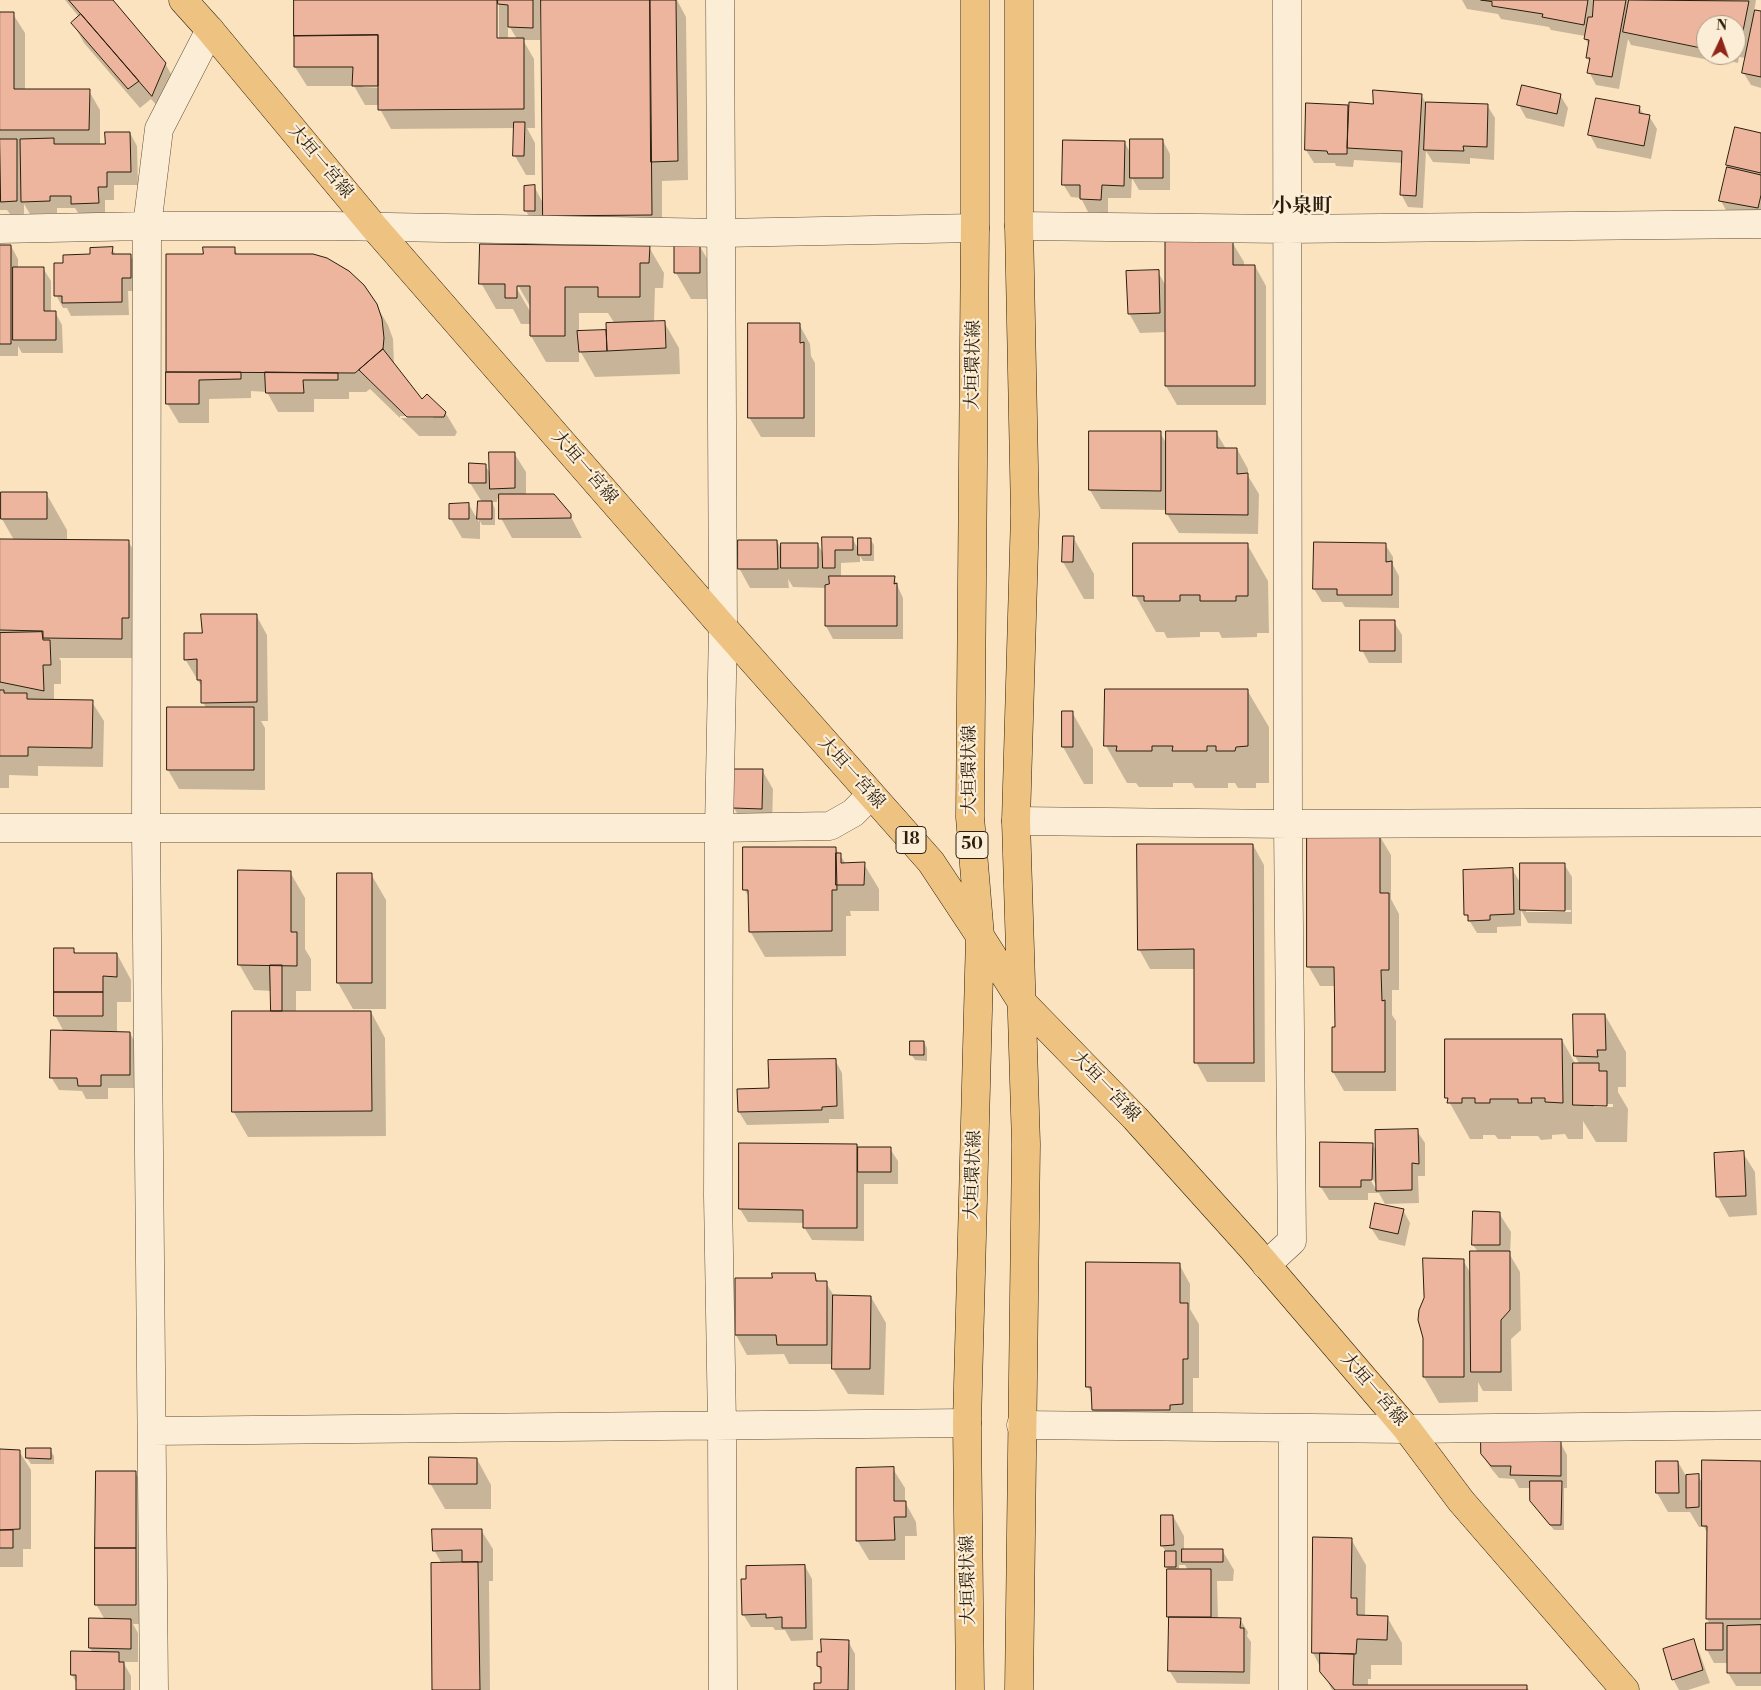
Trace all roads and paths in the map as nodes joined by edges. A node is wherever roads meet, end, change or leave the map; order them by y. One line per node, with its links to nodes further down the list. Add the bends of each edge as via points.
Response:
1 (183, 0): 6 (main road, 大垣一宮線 / 18)
2 (720, 0): 14 (street)
3 (974, 0): 11 (main road, 大垣環状線 / 50)
4 (1019, 0): 9 (main road)
5 (1287, 0): 12 (street)
6 (210, 30): 8 (street, via 159,129); 10 (main road, 大垣一宮線 / 18)
7 (1761, 224): 12 (street)
8 (147, 226): 10 (street); 13 (street); 22 (street)
9 (1020, 226): 12 (street); 17 (main road, via 1025,514)
10 (374, 227): 14 (street); 15 (main road, 大垣一宮線 / 18)
11 (975, 228): 14 (street); 23 (main road, 大垣環状線 / 50, via 970,817)
12 (1287, 228): 19 (street)
13 (0, 229)
14 (722, 233): 15 (street)
15 (723, 627): 16 (main road, 大垣一宮線 / 18); 21 (street)
16 (871, 796): 21 (street, via 853,813 830,826); 23 (main road, 大垣一宮線 / 18, via 931,862)
17 (1016, 821): 19 (street); 24 (main road)
18 (1761, 822): 19 (street)
19 (1288, 824): 25 (street, via 1292,1241)
20 (0, 828): 22 (street)
21 (719, 828): 22 (street); 28 (street, via 718,1196)
22 (146, 829): 32 (street)
23 (980, 936): 24 (main road, 大垣一宮線 / 18); 26 (main road, 大垣環状線 / 50)
24 (1021, 1001): 25 (main road, 大垣一宮線 / 18, via 1135,1118); 29 (main road, via 1026,1144)
25 (1266, 1265): 31 (main road, 大垣一宮線 / 18)
26 (967, 1423): 28 (street); 35 (main road, 大垣環状線 / 50)
27 (1761, 1424): 31 (street)
28 (722, 1425): 32 (street); 34 (street)
29 (1021, 1425): 30 (street); 36 (main road)
30 (1294, 1428): 31 (street); 37 (street)
31 (1407, 1429): 38 (main road, 大垣一宮線 / 18, via 1461,1501)
32 (152, 1431): 33 (street)
33 (154, 1690)
34 (723, 1690)
35 (970, 1690)
36 (1019, 1690)
37 (1293, 1690)
38 (1625, 1690)

